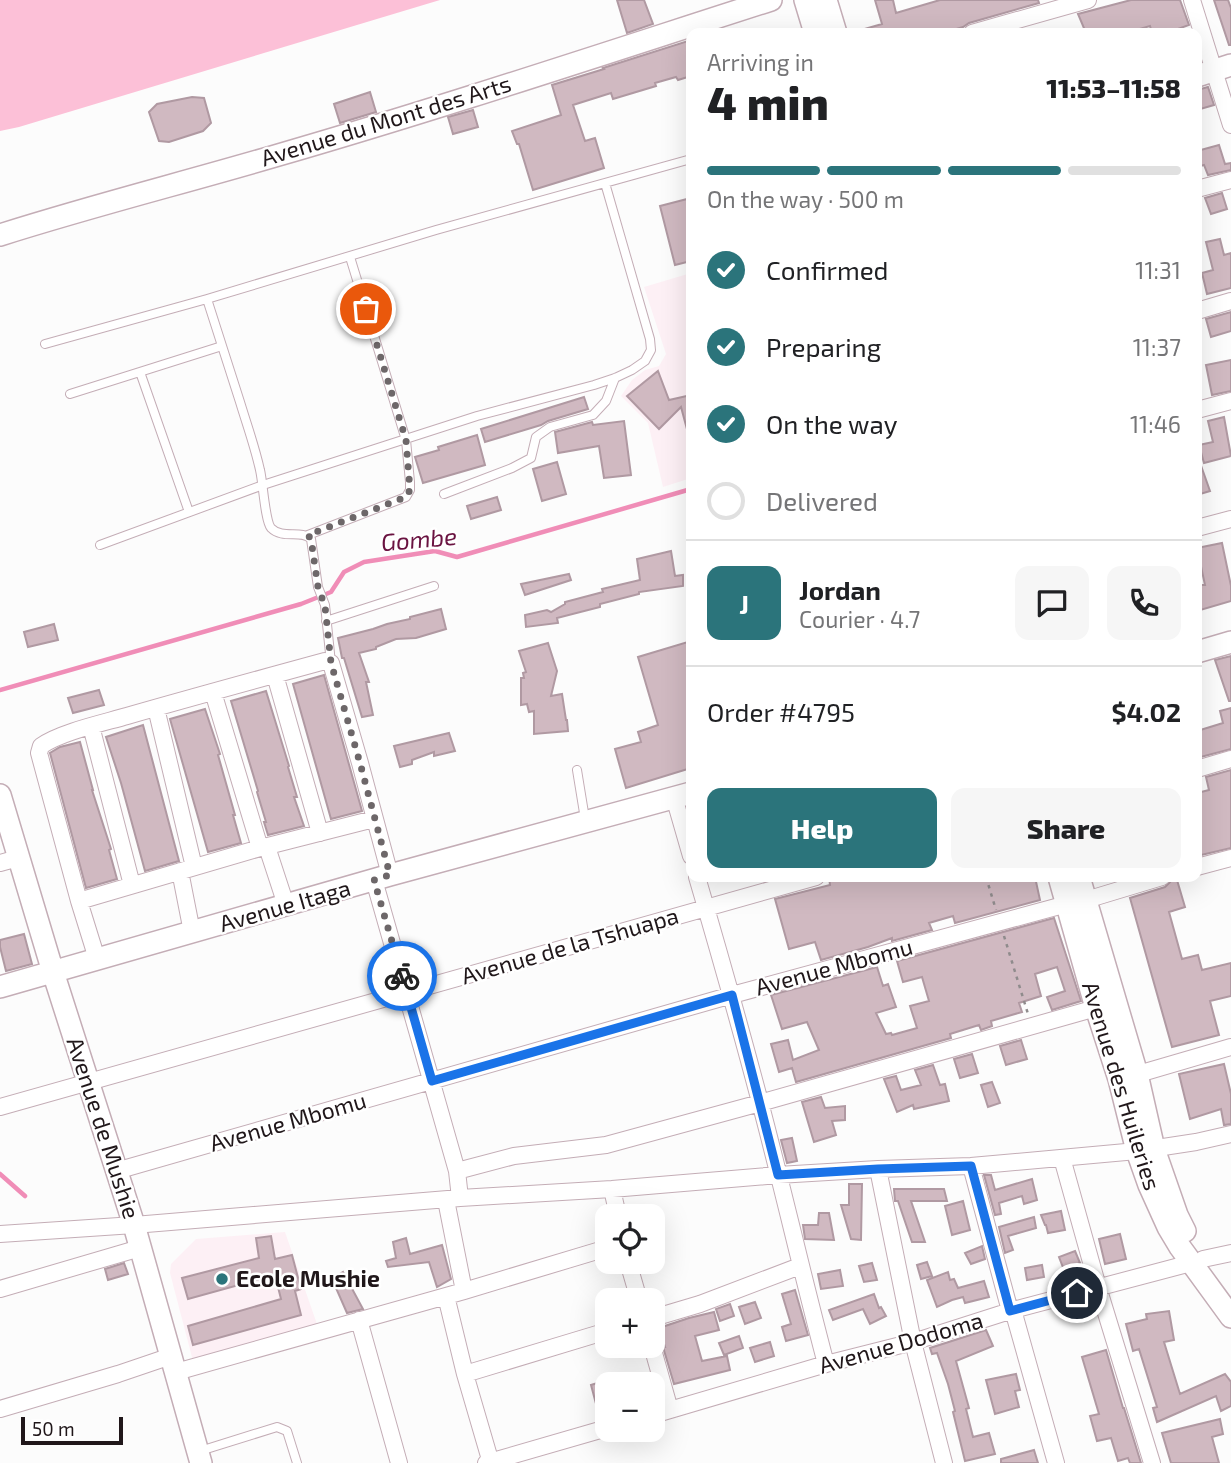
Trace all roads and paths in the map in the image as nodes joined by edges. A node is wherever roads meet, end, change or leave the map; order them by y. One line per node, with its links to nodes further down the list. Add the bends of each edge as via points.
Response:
1 (771, 0): 17 (street, Avenue du Mont des Arts, via 336,137)
2 (805, 0): 6 (street)
3 (826, 0): 7 (street)
4 (1088, 0): 8 (street)
5 (1192, 0): 9 (street)
6 (813, 28)
7 (834, 28)
8 (990, 28)
9 (1201, 28)
10 (1202, 32): 11 (street)
11 (1214, 70): 12 (street)
12 (1231, 125)
13 (686, 160): 15 (lane)
14 (1231, 180): 16 (street)
15 (605, 183): 18 (lane); 25 (lane, via 651,350 645,361)
16 (1202, 188)
17 (0, 235)
18 (350, 257): 19 (lane); 29 (lane)
19 (207, 299): 22 (lane); 23 (lane)
20 (1231, 301): 21 (street)
21 (1202, 310)
22 (45, 344)
23 (222, 346): 24 (lane); 30 (lane)
24 (140, 372): 26 (lane); 32 (lane)
25 (615, 378): 29 (lane); 31 (lane, via 600,409 550,427 536,437 531,458)
26 (70, 394)
27 (1231, 401): 28 (street)
28 (1202, 409)
29 (406, 440): 30 (lane); 35 (lane, via 410,490 406,497)
30 (263, 485): 32 (lane); 35 (lane, via 271,528 280,534)
31 (444, 494)
32 (189, 512): 36 (lane)
33 (1231, 519): 34 (street)
34 (1202, 527)
35 (308, 535): 38 (lane)
36 (100, 545)
37 (434, 586): 38 (lane)
38 (326, 621): 41 (lane)
39 (1231, 642): 40 (street)
40 (1202, 651)
41 (331, 663): 42 (street); 52 (street)
42 (275, 675): 43 (street); 54 (street)
43 (213, 692): 44 (street); 55 (street)
44 (156, 708): 45 (street); 59 (street)
45 (91, 726): 67 (street); 68 (street, via 47,741 39,753)
46 (1231, 759): 47 (street)
47 (1202, 768)
48 (577, 770): 53 (lane)
49 (0, 795): 57 (street, Avenue de Mushie)
50 (683, 795): 51 (street); 53 (street, Avenue Itaga)
51 (686, 818)
52 (374, 819): 54 (street); 60 (street)
53 (585, 822): 60 (street, Avenue Itaga)
54 (320, 833): 55 (street)
55 (264, 847): 59 (street); 70 (street)
56 (1231, 858): 58 (street)
57 (9, 860): 75 (street, Avenue de Mushie)
58 (1202, 866)
59 (187, 869): 67 (street); 73 (street)
60 (382, 878): 70 (street, Avenue Itaga); 77 (street)
61 (698, 882): 71 (street)
62 (798, 882): 71 (street, Avenue de la Tshuapa)
63 (988, 882): 72 (path)
64 (1063, 882): 69 (street, Avenue des Huileries)
65 (1079, 882): 69 (street, Avenue des Huileries)
66 (1146, 882): 69 (street, Avenue Mbomu)
67 (132, 886): 68 (street)
68 (79, 901): 74 (street)
69 (1077, 902): 72 (street, Avenue Mbomu); 79 (street, Avenue des Huileries); 82 (street, Avenue des Huileries)
70 (286, 905): 73 (street, Avenue Itaga)
71 (706, 908): 77 (street, Avenue de la Tshuapa); 78 (street)
72 (1000, 923): 78 (street, Avenue Mbomu); 80 (path)
73 (192, 932): 74 (street, Avenue Itaga)
74 (97, 959): 75 (street, Avenue Itaga)
75 (53, 972): 76 (street, Avenue Itaga); 84 (street, Avenue de Mushie)
76 (0, 987)
77 (406, 992): 83 (street); 84 (street, Avenue de la Tshuapa)
78 (732, 995): 83 (street, Avenue Mbomu); 85 (street)
79 (1096, 1008): 80 (street); 82 (street, Avenue des Huileries)
80 (1032, 1027): 85 (street)
81 (1231, 1047): 82 (street)
82 (1128, 1077): 88 (street, Avenue des Huileries)
83 (432, 1081): 92 (street, Avenue Mbomu); 93 (street)
84 (88, 1082): 86 (street, Avenue de la Tshuapa); 92 (street, Avenue de Mushie)
85 (760, 1103): 93 (street, via 606,1145 514,1156); 94 (street)
86 (0, 1107)
87 (1231, 1133): 88 (street)
88 (1145, 1150): 89 (street); 103 (street, Avenue des Huileries)
89 (1062, 1158): 90 (street); 105 (street)
90 (971, 1166): 91 (street); 110 (street)
91 (878, 1169): 94 (street); 115 (street)
92 (117, 1171): 98 (street, Avenue de Mushie)
93 (457, 1171): 96 (street)
94 (778, 1175): 95 (street); 104 (street)
95 (612, 1189): 96 (street); 97 (street)
96 (453, 1199): 98 (street); 107 (street)
97 (615, 1204)
98 (134, 1225): 99 (street); 100 (street, Avenue de Mushie)
99 (0, 1234)
100 (140, 1248): 106 (street); 117 (street, Avenue de Mushie)
101 (595, 1252): 107 (street)
102 (1231, 1253): 103 (street, Avenue Dodoma)
103 (1197, 1261): 105 (street, Avenue Dodoma); 108 (street, Avenue des Huileries); 112 (street, Avenue des Huileries)
104 (800, 1266): 111 (street); 118 (street)
105 (1098, 1287): 110 (street, Avenue Dodoma); 130 (street)
106 (0, 1289)
107 (464, 1291): 109 (street)
108 (1231, 1295)
109 (446, 1296): 113 (street); 119 (street)
110 (1012, 1310): 115 (street, Avenue Dodoma); 129 (street)
111 (665, 1314)
112 (1231, 1317)
113 (359, 1320): 117 (street); 126 (street)
114 (595, 1335): 119 (street)
115 (913, 1342): 118 (street, Avenue Dodoma); 128 (street)
116 (655, 1358): 121 (street)
117 (174, 1364): 120 (street, via 118,1374); 124 (street, Avenue de Mushie)
118 (826, 1364): 121 (street, Avenue Dodoma)
119 (465, 1374): 127 (street)
120 (0, 1409)
121 (670, 1410): 122 (street, Avenue Dodoma)
122 (665, 1411)
123 (595, 1432): 127 (street)
124 (199, 1457): 125 (lane, via 277,1427 287,1431)
125 (297, 1463)
126 (399, 1463)
127 (489, 1463)
128 (944, 1463)
129 (1056, 1463)
130 (1152, 1463)

